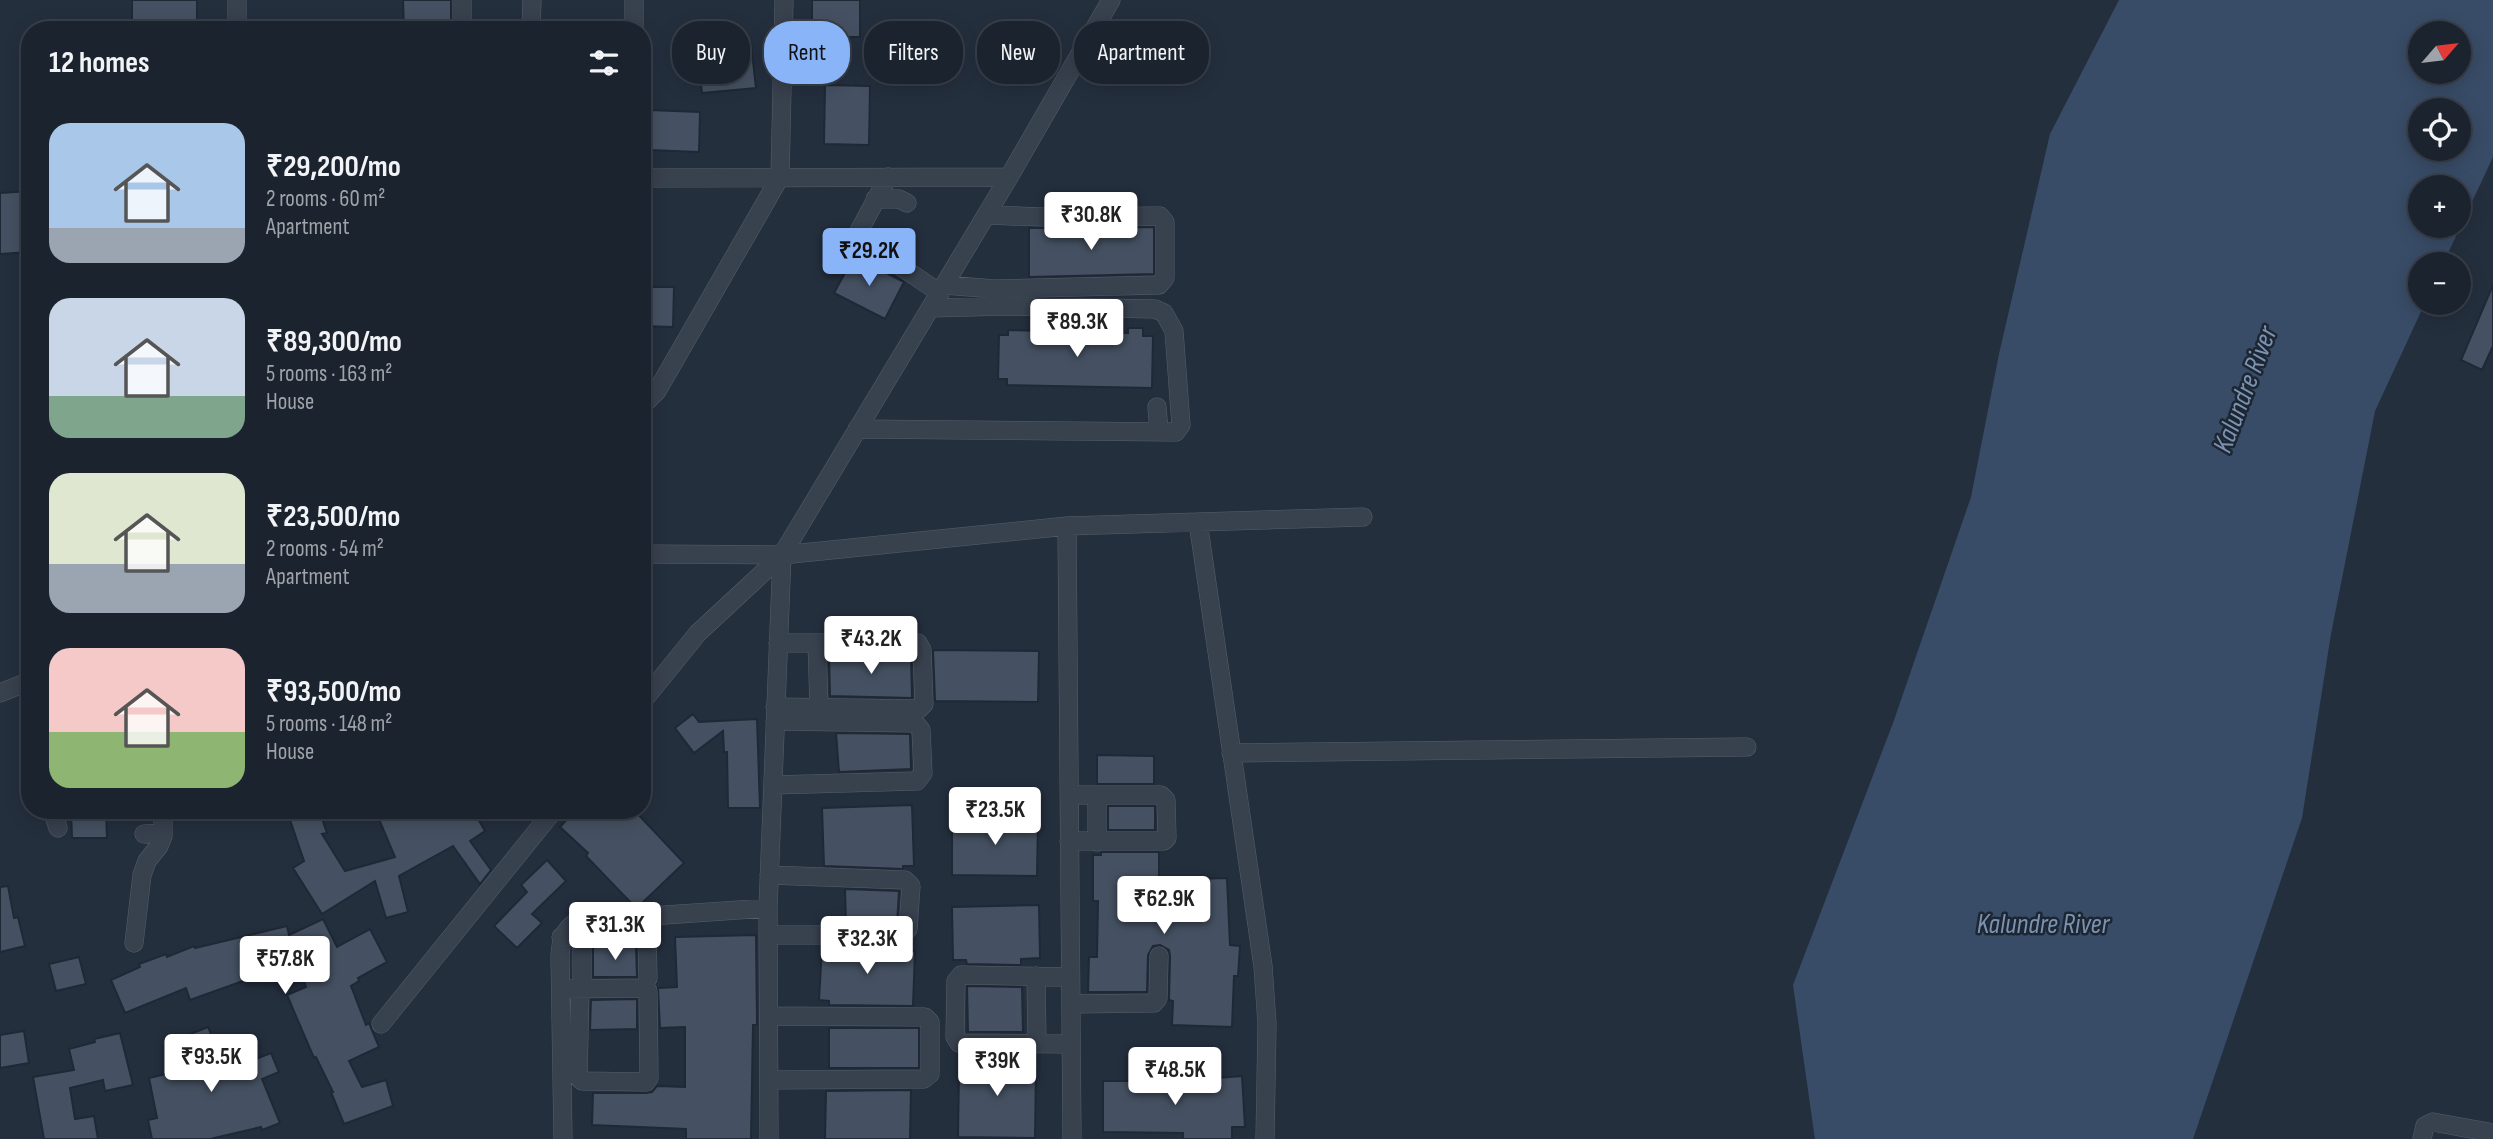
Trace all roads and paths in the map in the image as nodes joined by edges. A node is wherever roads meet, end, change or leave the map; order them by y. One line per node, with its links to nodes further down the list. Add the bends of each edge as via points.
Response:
1 (237, 0): 7 (street)
2 (462, 0): 8 (street)
3 (532, 0): 9 (street)
4 (634, 0): 10 (street)
5 (784, 0): 11 (street)
6 (1111, 0): 13 (street)
7 (237, 21)
8 (462, 21)
9 (531, 21)
10 (634, 21)
11 (780, 177): 12 (street); 14 (street); 19 (street)
12 (888, 177): 13 (street); 15 (street)
13 (1009, 177): 17 (street)
14 (651, 178)
15 (875, 199): 16 (street); 18 (street, via 858,233 860,239)
16 (907, 203)
17 (986, 215): 18 (street); 18 (street, via 1160,216 1165,222 1165,278 1159,285)
18 (938, 295): 21 (street); 22 (street, via 1007,306 1156,309 1164,313 1174,331 1181,425 1176,432)
19 (651, 397)
20 (1157, 407): 22 (street)
21 (857, 429): 22 (street); 27 (street)
22 (1159, 431)
23 (1363, 517): 24 (street)
24 (1198, 522): 25 (street); 36 (street)
25 (1067, 526): 27 (street); 38 (street)
26 (651, 554): 27 (street)
27 (782, 555): 28 (street); 31 (street, via 698,633)
28 (778, 643): 29 (street); 34 (street)
29 (817, 643): 33 (street); 33 (street, via 918,643 924,704 919,709)
30 (21, 685): 32 (street)
31 (651, 691)
32 (0, 692)
33 (818, 707): 34 (street)
34 (775, 714): 37 (street); 37 (street, via 915,723 920,730 923,773 917,780)
35 (1747, 747): 36 (street)
36 (1231, 753): 70 (street, via 1263,966)
37 (772, 785): 48 (street)
38 (1069, 795): 39 (street); 46 (street)
39 (1097, 796): 47 (street); 47 (street, via 1161,795 1166,800 1167,838)
40 (55, 819): 43 (street)
41 (163, 819): 44 (street)
42 (547, 819): 62 (street)
43 (58, 828)
44 (163, 832): 45 (street); 53 (street, via 142,875)
45 (144, 834)
46 (1069, 841): 47 (street); 56 (street)
47 (1097, 842)
48 (769, 875): 49 (street); 50 (street, via 905,880 911,886 908,929 903,935)
49 (768, 908): 50 (street); 52 (street, via 577,921)
50 (768, 935): 61 (street)
51 (582, 936): 52 (street); 57 (street, via 644,933); 58 (street)
52 (561, 937): 59 (street)
53 (134, 943)
54 (1158, 956): 60 (street, via 1158,998 1154,1003)
55 (1036, 976): 56 (street); 63 (street); 63 (street, via 961,975 956,981 955,1037 959,1044)
56 (1070, 977): 60 (street)
57 (648, 978)
58 (581, 983): 58 (street, via 648,991 646,1082 582,1081 578,1077); 59 (street)
59 (561, 989): 67 (street)
60 (1070, 1004): 64 (street)
61 (769, 1016): 65 (street); 65 (street, via 925,1017 930,1022 930,1074 924,1079)
62 (381, 1024)
63 (1037, 1044): 64 (street)
64 (1071, 1044): 69 (street)
65 (769, 1080): 68 (street)
66 (2493, 1133): 71 (street, via 2433,1122 2425,1126)
67 (564, 1139)
68 (769, 1139)
69 (1072, 1139)
70 (1265, 1139)
71 (2422, 1139)

